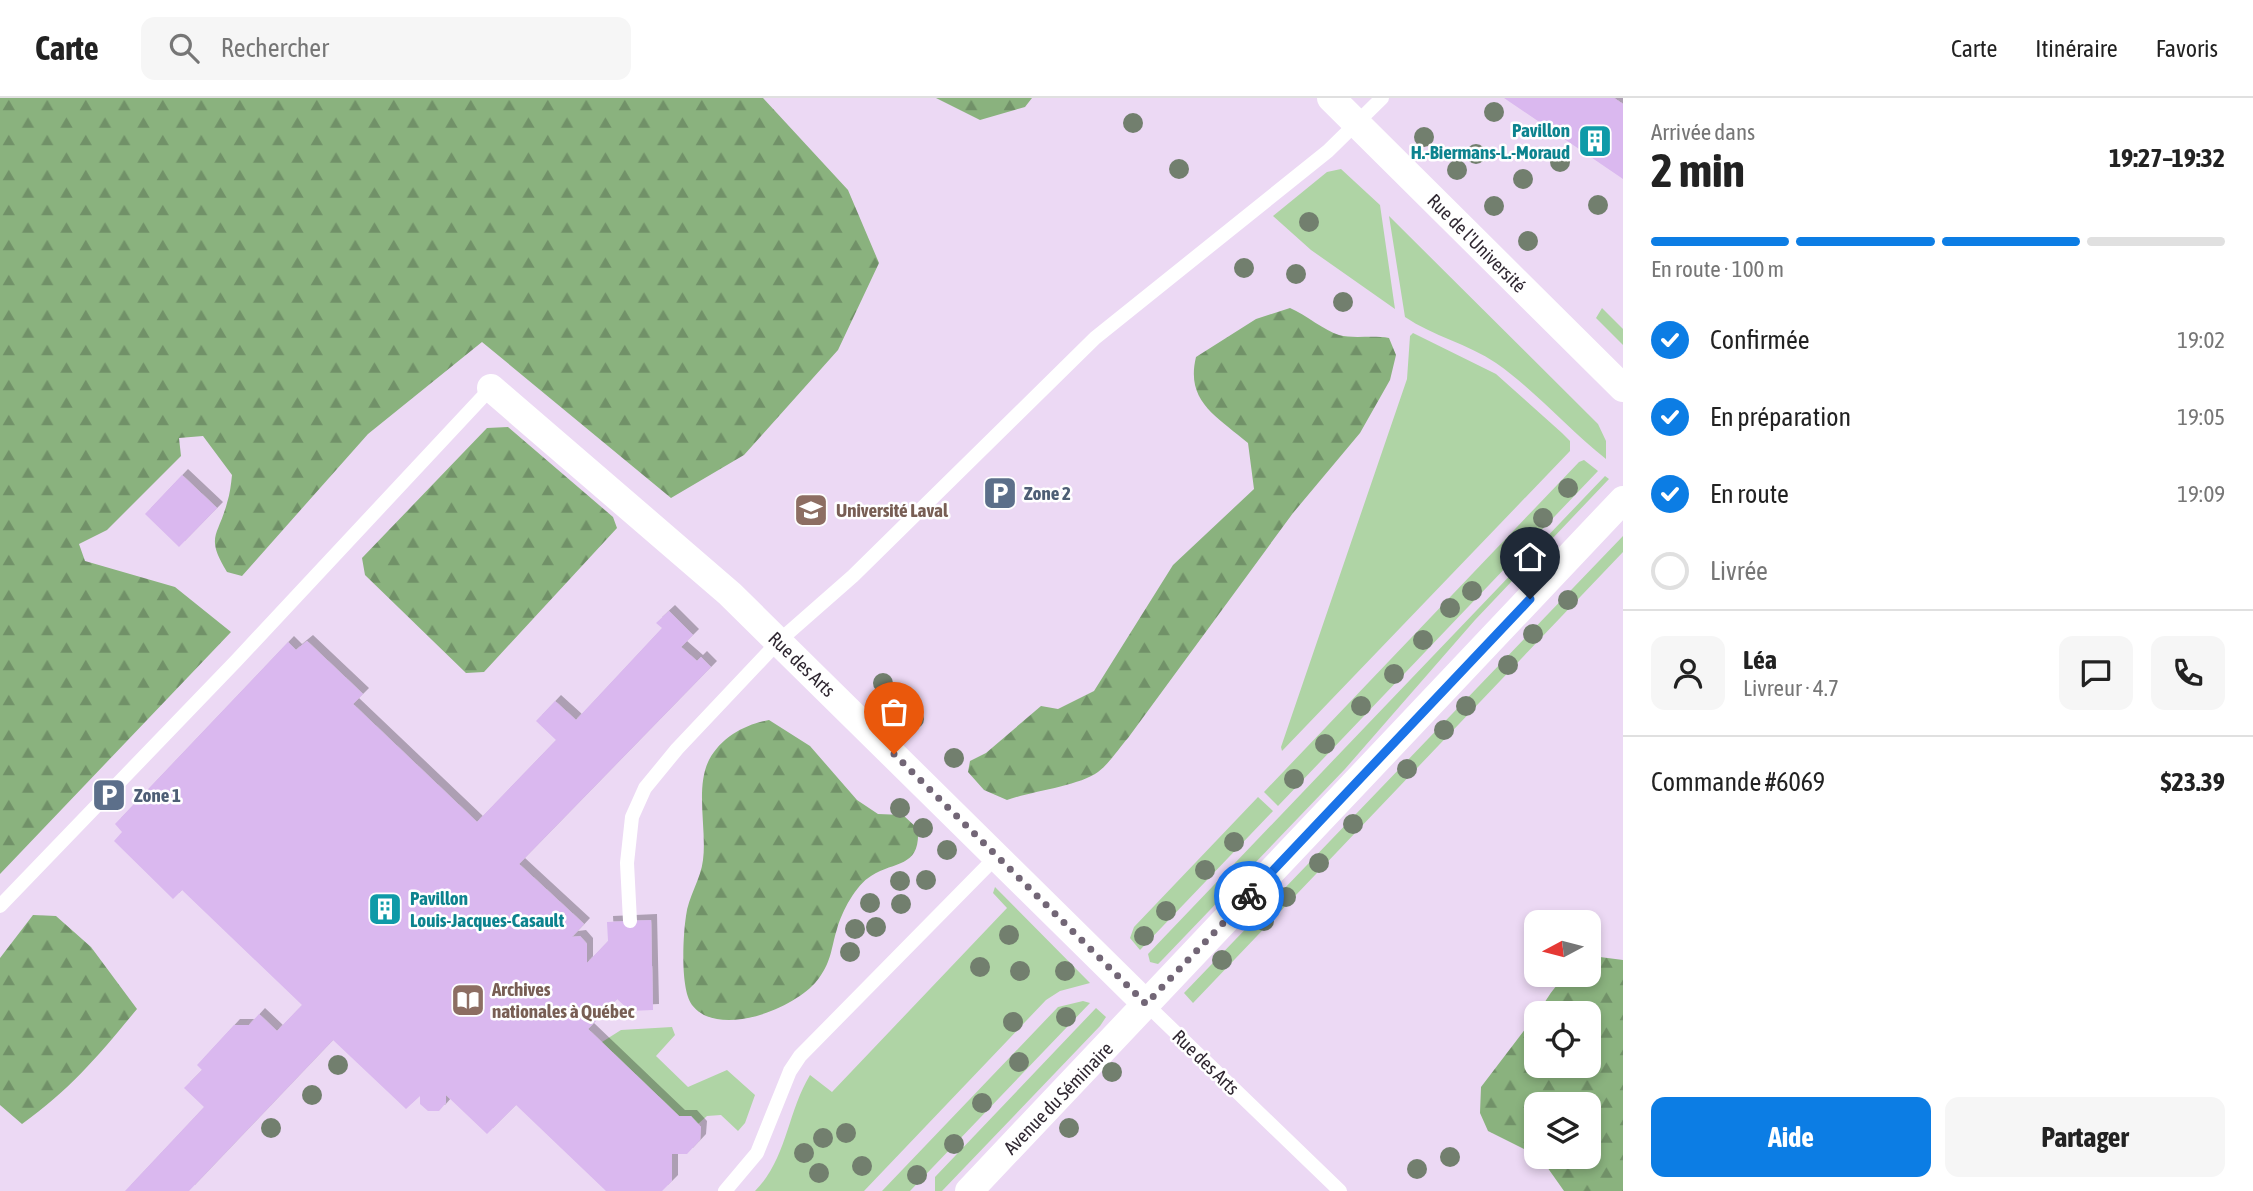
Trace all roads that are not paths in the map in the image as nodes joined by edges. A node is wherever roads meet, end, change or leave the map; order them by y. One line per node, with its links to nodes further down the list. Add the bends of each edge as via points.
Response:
1 (1331, 98): 3 (street, Rue de l'Université)
2 (1382, 98): 3 (lane)
3 (1357, 124): 5 (street, Rue de l'Université); 7 (lane, via 1095,338 853,576)
4 (491, 388): 7 (street, Rue des Arts); 9 (lane)
5 (1623, 388)
6 (1623, 500): 11 (street, Avenue du Séminaire)
7 (779, 641): 8 (street, Rue des Arts); 10 (lane, via 677,749 636,804 628,838)
8 (997, 856): 11 (street, Rue des Arts); 12 (lane, via 800,1056 757,1153)
9 (0, 906)
10 (629, 921)
11 (1155, 995): 13 (street, Avenue du Séminaire); 14 (lane, Rue des Arts)
12 (724, 1191)
13 (969, 1191)
14 (1340, 1191)

